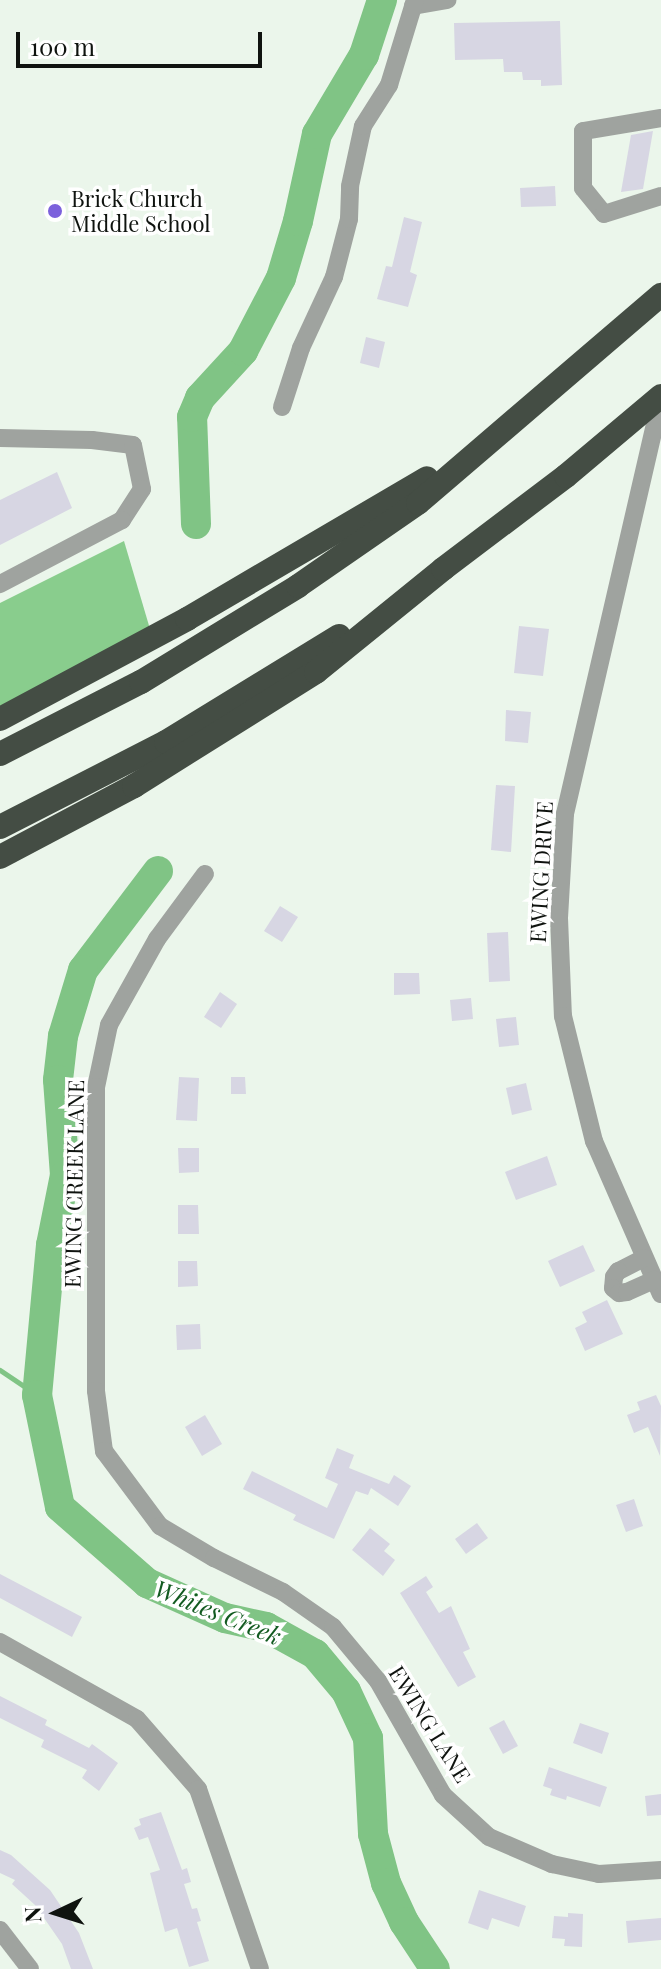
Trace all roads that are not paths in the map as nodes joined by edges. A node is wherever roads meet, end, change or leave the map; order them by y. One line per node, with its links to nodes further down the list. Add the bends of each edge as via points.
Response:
1 (445, 0): 2 (street)
2 (414, 3): 7 (street, via 389,85 363,126 334,277 301,348)
3 (661, 118): 4 (street, via 583,131 583,188 604,214)
4 (661, 196)
5 (661, 295): 8 (highway)
6 (661, 397): 10 (highway); 17 (street, EWING DRIVE, via 565,814 559,918 563,1016 594,1141)
7 (282, 407)
8 (511, 427): 12 (highway, via 187,619); 13 (highway, via 418,503 298,586 141,682)
9 (0, 438): 11 (street, via 133,445 142,489 122,520)
10 (443, 569): 14 (highway, via 166,742); 15 (highway, via 316,672 134,786)
11 (0, 584)
12 (0, 719)
13 (0, 754)
14 (0, 827)
15 (0, 857)
16 (205, 874): 19 (street, EWING CREEK LANE, via 157,939 109,1025 96,1087 96,1391 104,1451)
17 (644, 1258): 18 (street, EWING DRIVE); 18 (street, via 618,1271 613,1288 619,1293)
18 (658, 1287)
19 (116, 1472): 21 (street, EWING LANE, via 160,1526 283,1592 333,1627 378,1681 443,1795 489,1837 552,1864 599,1874)
20 (0, 1642): 24 (street, via 137,1719 198,1789)
21 (661, 1870)
22 (0, 1930): 23 (street)
23 (30, 1969)
24 (260, 1969)

